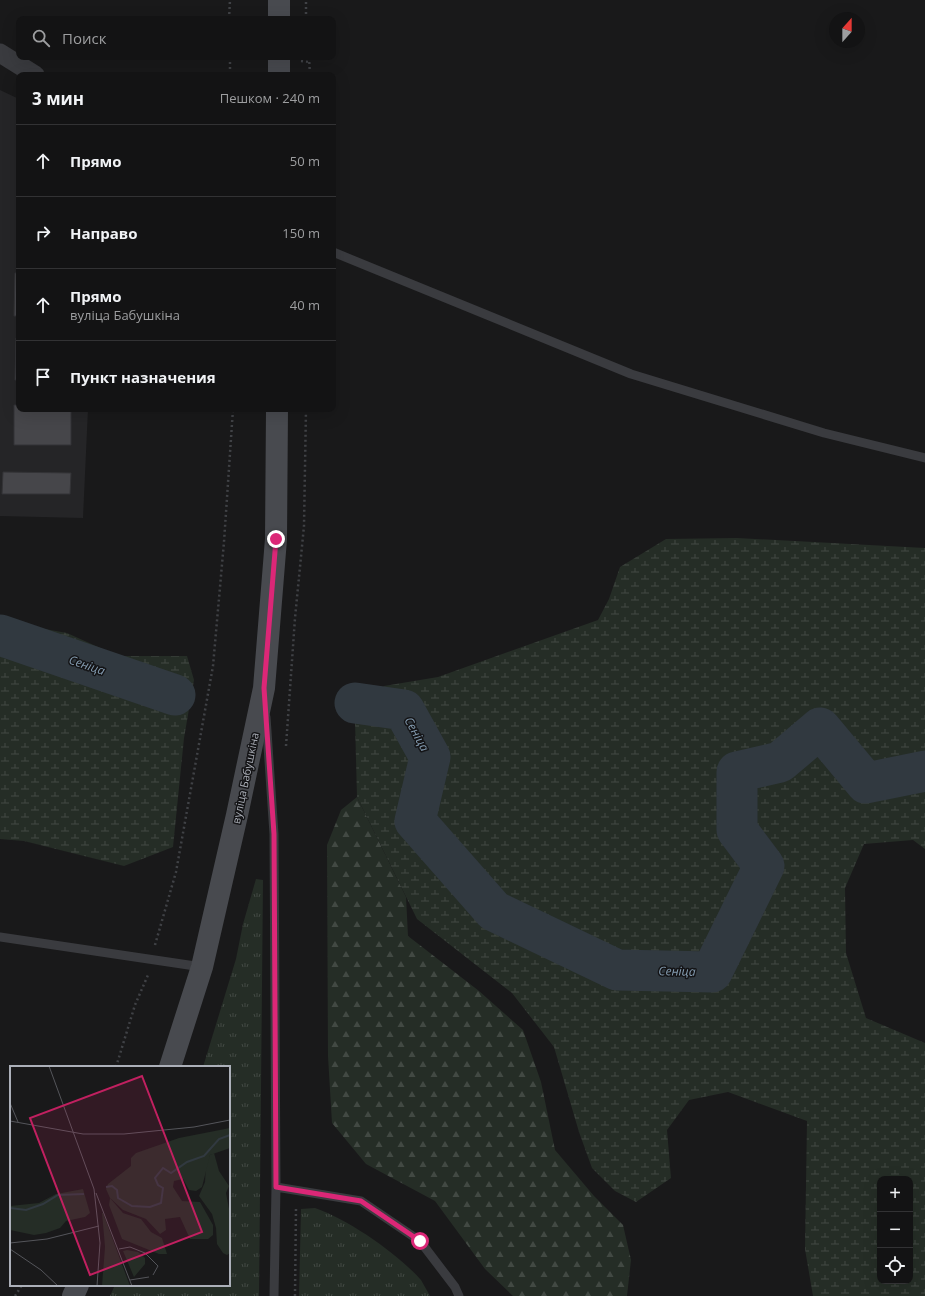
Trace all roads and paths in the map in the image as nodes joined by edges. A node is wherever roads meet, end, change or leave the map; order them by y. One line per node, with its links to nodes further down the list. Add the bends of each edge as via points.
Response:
1 (230, 0): 4 (path)
2 (279, 0): 5 (street)
3 (306, 0): 6 (path)
4 (229, 16)
5 (279, 16)
6 (306, 16)
7 (0, 53): 11 (street)
8 (230, 60): 12 (path)
9 (279, 60): 13 (street)
10 (309, 60): 14 (path)
11 (30, 72)
12 (230, 72)
13 (279, 72)
14 (310, 72)
15 (336, 253): 19 (lane, via 631,374 824,433)
16 (233, 412): 23 (path, via 213,666 176,872)
17 (277, 412): 20 (street, вуліца Бабушкіна, via 276,539)
18 (306, 412): 21 (path, via 304,526)
19 (925, 458)
20 (264, 688): 24 (street, вуліца Бабушкіна); 27 (lane, via 274,834)
21 (286, 752)
22 (0, 937): 23 (lane)
23 (151, 960): 24 (lane); 25 (path, via 147,979 135,1005)
24 (202, 967): 26 (street, вуліца Бабушкіна)
25 (116, 1066)
26 (170, 1066)
27 (276, 1187): 28 (lane); 33 (lane)
28 (296, 1190): 34 (path); 35 (lane, via 361,1201 420,1241)
29 (21, 1286): 31 (path)
30 (78, 1286): 32 (street)
31 (15, 1296)
32 (73, 1296)
33 (274, 1296)
34 (295, 1296)
35 (459, 1296)

